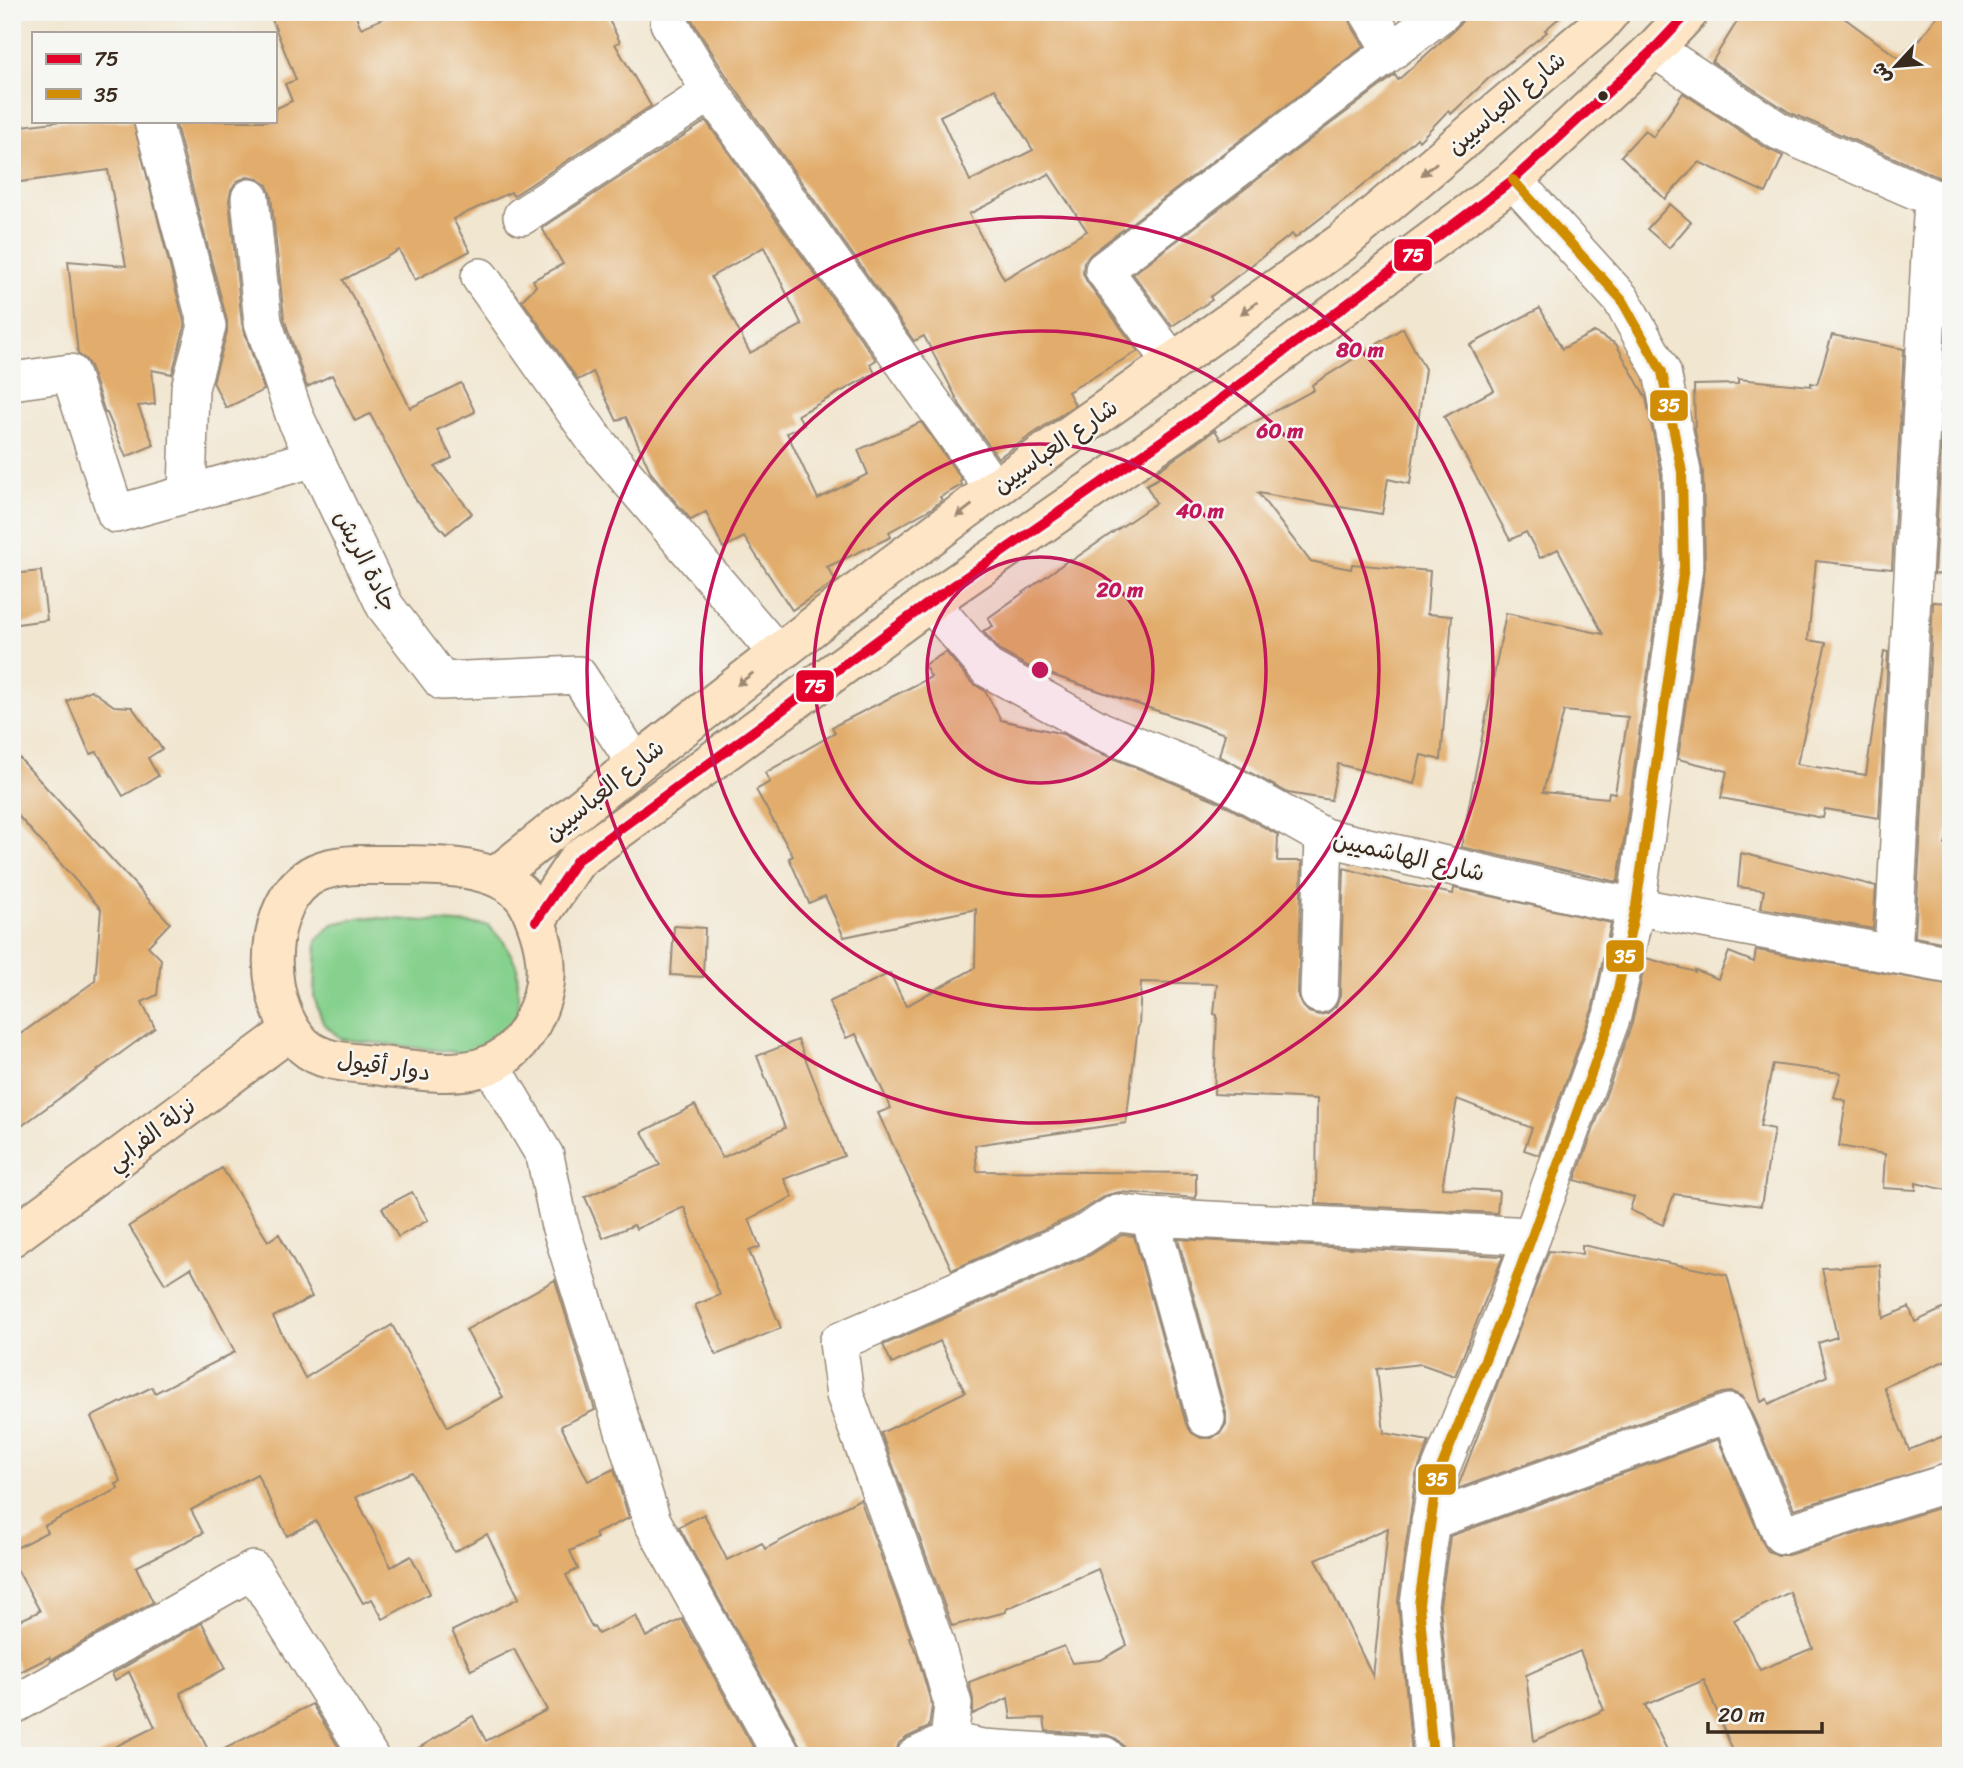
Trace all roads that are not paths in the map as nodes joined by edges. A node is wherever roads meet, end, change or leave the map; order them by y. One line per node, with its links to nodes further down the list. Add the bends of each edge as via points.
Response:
1 (1368, 12): 6 (street)
2 (1443, 12): 6 (street)
3 (1610, 12): 15 (main road, شارع العباسيين, one-way to 15, via 1341,243)
4 (1689, 12): 7 (main road, شارع العباسيين)
5 (669, 23): 8 (street)
6 (1391, 50): 15 (street, via 1104,270)
7 (1654, 50): 10 (main road, شارع العباسيين); 12 (street, via 1779,131)
8 (711, 92): 13 (street); 18 (street)
9 (153, 122): 19 (street, via 207,326 190,388)
10 (1513, 180): 20 (main road, شارع العباسيين, via 1192,420); 25 (street, via 1621,299 1662,372 1682,471 1685,567)
11 (250, 198): 17 (street, جادة الريش, via 262,322 295,416)
12 (1942, 200): 27 (street)
13 (522, 216)
14 (480, 277): 21 (street, via 595,440)
15 (1173, 363): 18 (main road, شارع العباسيين)
16 (12, 380): 19 (street, via 69,373 116,514)
17 (315, 457): 19 (street); 22 (street, جادة الريش, via 385,606 442,681 578,674)
18 (994, 489): 21 (main road, شارع العباسيين, one-way to 21)
19 (187, 494)
20 (930, 601): 23 (street, شارع الهاشميين, via 987,668 1101,731 1224,780); 26 (main road, شارع العباسيين, via 577,860)
21 (778, 654): 22 (main road, شارع العباسيين, one-way to 22)
22 (636, 764): 24 (main road, شارع العباسيين)
23 (1324, 836): 25 (street, شارع الهاشميين); 29 (street)
24 (496, 876): 26 (main road, دوار أقيول, via 521,893); 30 (main road, دوار أقيول, via 464,868 356,865 330,867 307,878 291,895 279,919 272,970)
25 (1636, 906): 27 (street, شارع الهاشميين); 33 (street, via 1612,1016)
26 (537, 921): 31 (main road, دوار أقيول, via 546,955 543,994 531,1028 514,1049)
27 (1893, 954): 28 (street, شارع الهاشميين)
28 (1951, 965)
29 (1319, 994)
30 (290, 1031): 31 (main road, دوار أقيول, via 307,1048 328,1059 439,1074 466,1073); 34 (main road, نزلة الفرابي)
31 (491, 1065): 41 (street, via 545,1156 559,1222 652,1521)
32 (1150, 1217): 33 (street); 35 (street); 39 (street, via 1117,1213 1081,1236 838,1342 845,1395 936,1642 953,1704)
33 (1532, 1236): 37 (street, via 1437,1478)
34 (12, 1237)
35 (1206, 1418)
36 (1951, 1482): 37 (street, via 1782,1535 1729,1413)
37 (1430, 1521): 44 (street, via 1419,1604)
38 (12, 1706): 40 (street, via 253,1570)
39 (949, 1741): 42 (street); 43 (street, via 983,1748)
40 (369, 1756)
41 (782, 1756)
42 (916, 1756)
43 (1105, 1756)
44 (1433, 1756)

